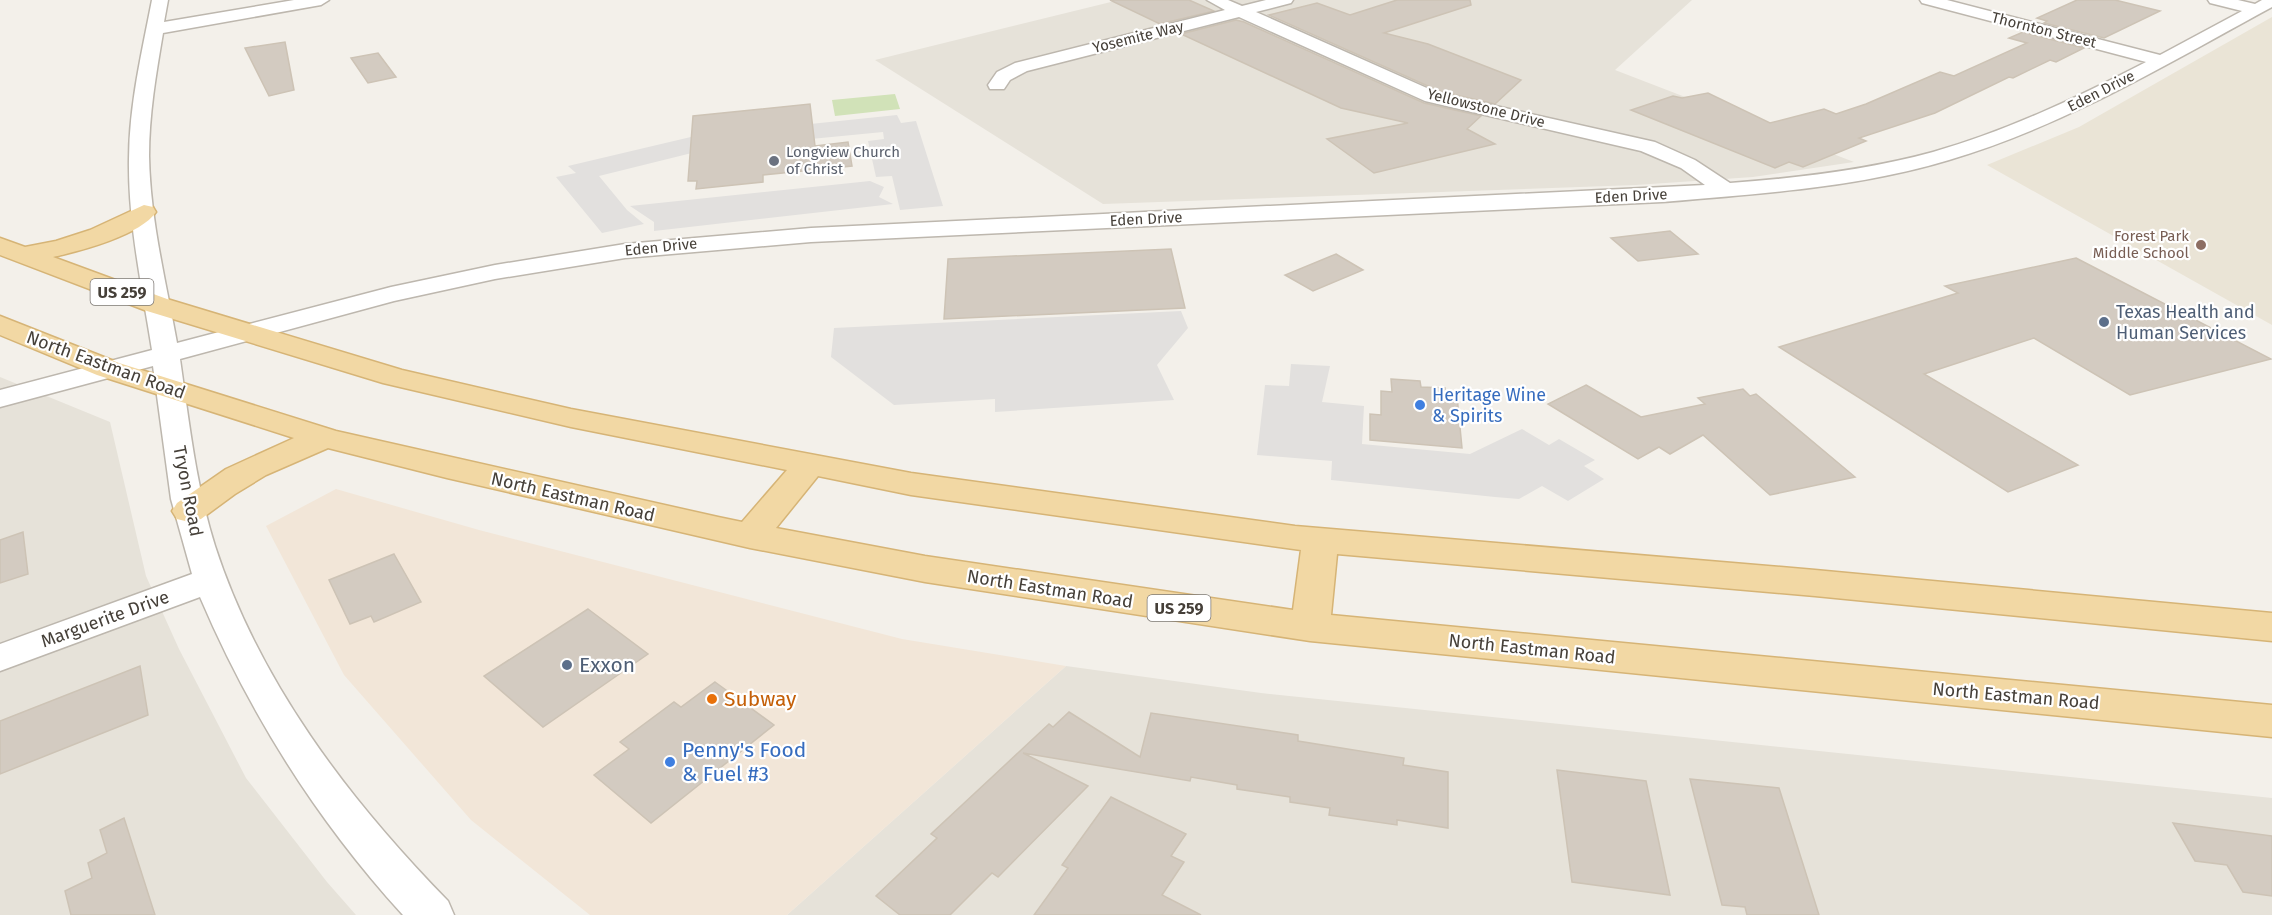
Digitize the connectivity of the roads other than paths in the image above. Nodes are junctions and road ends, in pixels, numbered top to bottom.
1 (160, 0) edge
2 (321, 0) edge
3 (1215, 0) edge
4 (1285, 0) edge
5 (1928, 0) edge
6 (2216, 0) edge
7 (2265, 5) edge
8 (1239, 11) junction
9 (155, 29) junction
10 (2160, 60) junction
11 (998, 85) dead end
12 (1726, 190) junction
13 (144, 212) junction
14 (10, 250) edge
15 (157, 305) junction
16 (0, 325) edge
17 (246, 332) junction
18 (108, 369) junction
19 (167, 371) junction
20 (0, 399) edge
21 (326, 438) junction
22 (810, 464) junction
23 (189, 511) junction
24 (750, 536) junction
25 (1320, 541) junction
26 (210, 580) junction
27 (1310, 627) junction
28 (2272, 627) edge
29 (0, 658) edge
30 (2272, 721) edge
31 (432, 915) edge

1 - 9 street, Tryon Road
2 - 9 street
3 - 8 street, Yellowstone Drive
4 - 8 street, Yosemite Way
5 - 10 street, Thornton Street
6 - 7 street
7 - 10 street, Eden Drive
8 - 11 street, Yosemite Way
8 - 12 street, Yellowstone Drive
9 - 13 street, Tryon Road
10 - 12 street, Eden Drive
12 - 17 street, Eden Drive
13 - 14 main road
13 - 15 street, Tryon Road
14 - 15 main road, US 259
15 - 17 main road, US 259
15 - 19 street, Tryon Road
16 - 18 main road, North Eastman Road / US 259
17 - 19 street, Eden Drive
17 - 22 main road, US 259
18 - 19 main road, North Eastman Road / US 259
18 - 20 street
19 - 21 main road, North Eastman Road / US 259
19 - 23 street, Tryon Road
21 - 23 main road
21 - 24 main road, North Eastman Road / US 259
22 - 24 main road
22 - 25 main road, US 259
23 - 26 street, Tryon Road
24 - 27 main road, North Eastman Road / US 259
25 - 27 main road
25 - 28 main road, US 259
26 - 29 street, Marguerite Drive
26 - 31 street, Tryon Road
27 - 30 main road, North Eastman Road / US 259

